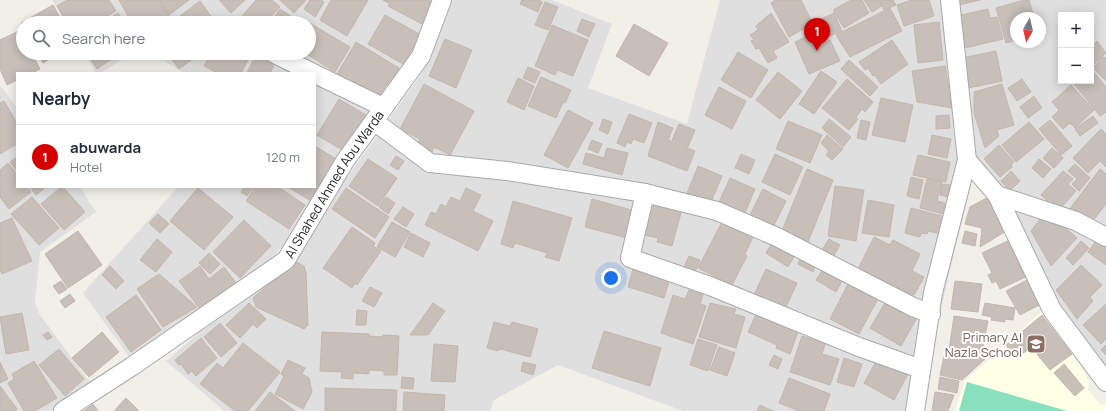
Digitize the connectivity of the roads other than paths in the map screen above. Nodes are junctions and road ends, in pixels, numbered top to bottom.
1 (442, 0) edge
2 (950, 0) edge
3 (287, 60) edge
4 (312, 72) edge
5 (316, 74) edge
6 (378, 114) junction
7 (967, 160) junction
8 (645, 193) junction
9 (997, 195) junction
10 (1106, 237) edge
11 (931, 314) junction
12 (921, 369) junction
13 (1106, 382) edge
14 (63, 411) edge
15 (915, 411) edge

1 - 6 street, Al Shahed Ahmed Abu Warda
2 - 7 street
3 - 4 street
5 - 6 street
6 - 8 street
6 - 14 street, Al Shahed Ahmed Abu Warda
7 - 9 street
7 - 11 street
8 - 11 street
8 - 12 street
9 - 10 street
9 - 13 street
11 - 12 street
12 - 15 street

